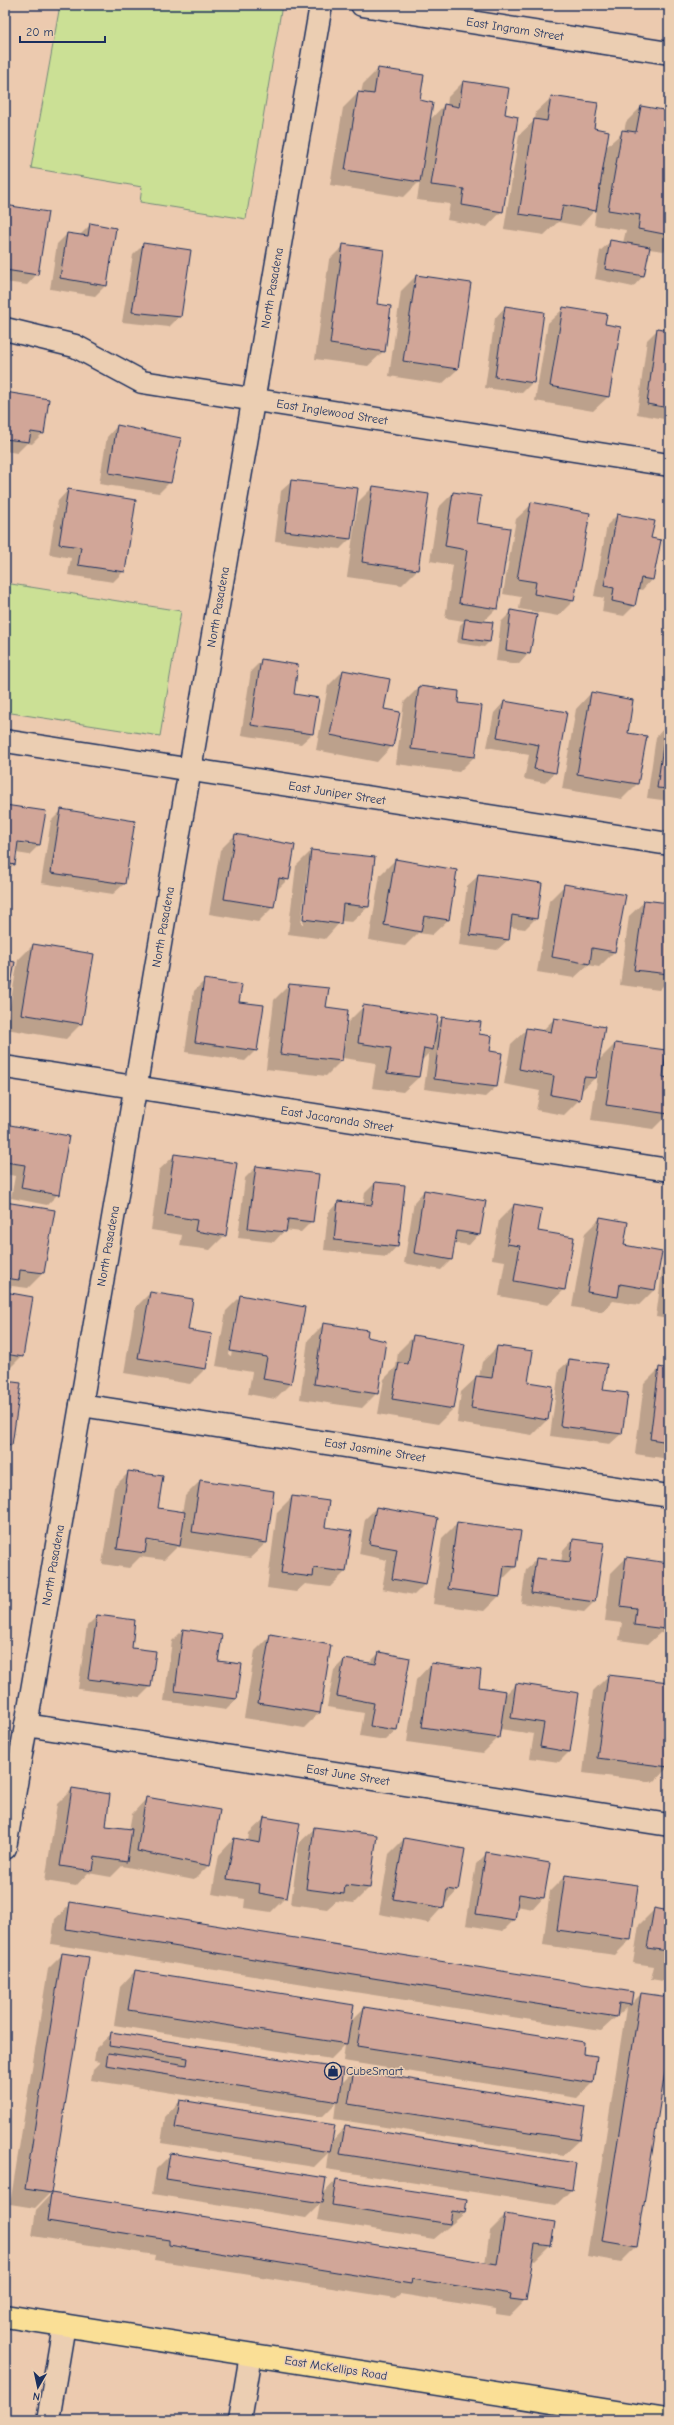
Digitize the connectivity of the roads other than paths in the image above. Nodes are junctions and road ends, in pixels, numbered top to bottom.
1 (320, 5) edge
2 (362, 5) edge
3 (669, 53) edge
4 (5, 329) edge
5 (253, 400) junction
6 (669, 465) edge
7 (5, 741) edge
8 (190, 770) junction
9 (669, 844) edge
10 (5, 1067) edge
11 (135, 1087) junction
12 (669, 1170) edge
13 (81, 1405) junction
14 (669, 1496) edge
15 (26, 1725) junction
16 (669, 1825) edge
17 (5, 1848) edge
18 (5, 2316) edge
19 (64, 2325) junction
20 (251, 2355) junction
21 (48, 2420) edge
22 (240, 2420) edge
23 (667, 2420) edge

1 - 5 street, North Pasadena
2 - 3 street, East Ingram Street
4 - 5 street, East Inglewood Street
5 - 6 street, East Inglewood Street
5 - 8 street, North Pasadena
7 - 8 street, East Juniper Street
8 - 9 street, East Juniper Street
8 - 11 street, North Pasadena
10 - 11 street, East Jacaranda Street
11 - 12 street, East Jacaranda Street
11 - 13 street, North Pasadena
13 - 14 street, East Jasmine Street
13 - 15 street, North Pasadena
15 - 16 street, East June Street
15 - 17 street, North Pasadena
18 - 19 main road, East McKellips Road
19 - 20 main road, East McKellips Road
19 - 21 street
20 - 22 street
20 - 23 main road, East McKellips Road

